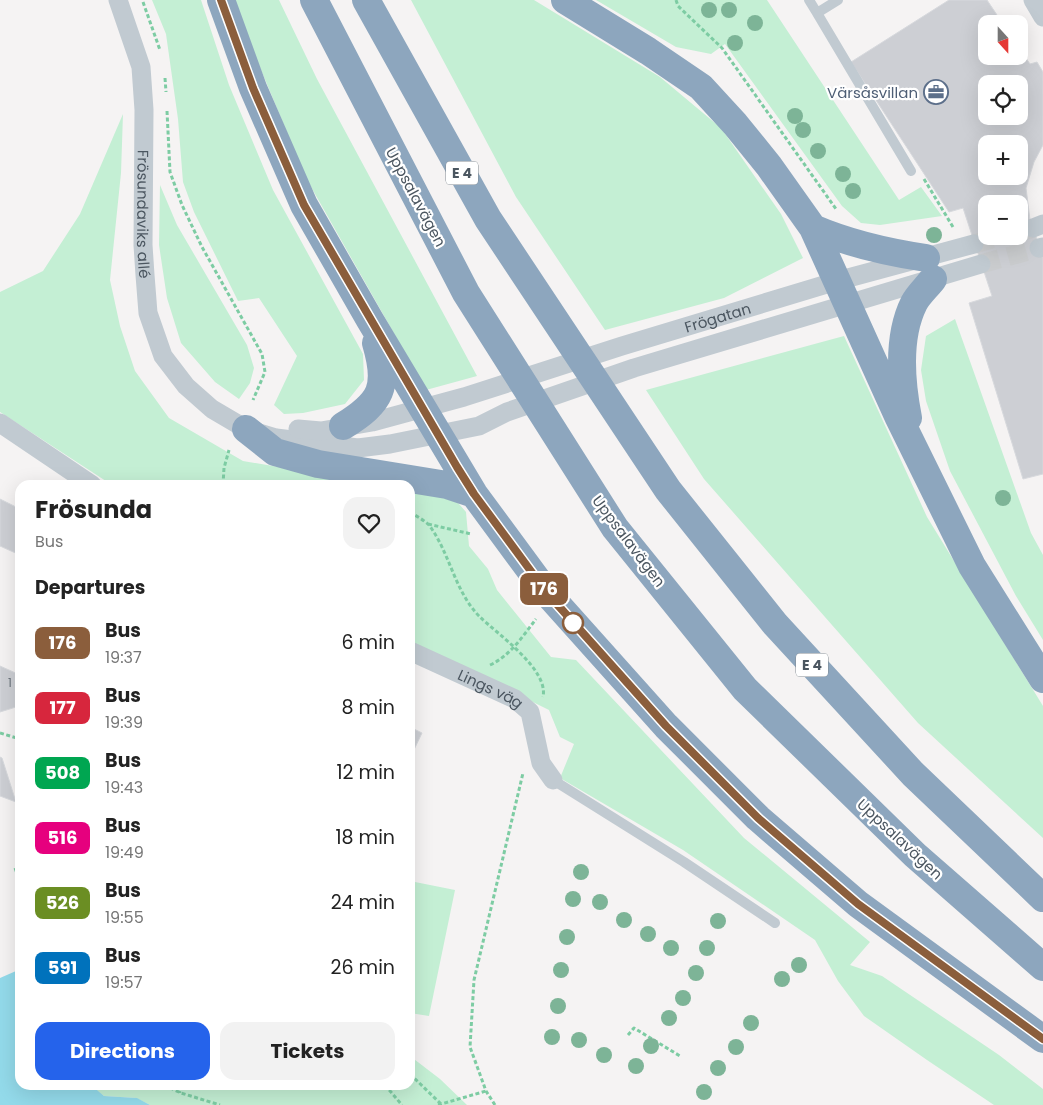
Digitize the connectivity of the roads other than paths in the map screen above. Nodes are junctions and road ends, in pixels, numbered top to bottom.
1 (118, 0) edge
2 (221, 0) edge
3 (314, 0) edge
4 (366, 0) edge
5 (565, 0) edge
6 (809, 0) edge
7 (838, 0) edge
8 (1033, 0) edge
9 (817, 13) junction
10 (1043, 17) edge
11 (911, 171) road end
12 (813, 228) junction
13 (974, 244) tunnel mouth
14 (981, 264) tunnel mouth
15 (930, 269) junction
16 (841, 292) junction
17 (370, 320) junction
18 (464, 398) joint
19 (422, 408) junction
20 (212, 409) junction
21 (0, 423) edge
22 (343, 426) junction
23 (479, 426) joint
24 (246, 429) junction
25 (438, 436) junction
26 (916, 453) junction
27 (85, 480) edge
28 (474, 494) junction
29 (415, 653) edge
30 (1043, 679) edge
31 (553, 780) joint
32 (1043, 898) edge
33 (774, 923) dead end
34 (1043, 967) edge
35 (1043, 1039) edge

1 - 20 street, Frösundaviks allé
2 - 17 highway
3 - 34 highway, Uppsalavägen
4 - 32 highway, E 4
5 - 12 highway
6 - 9 lane
7 - 9 lane
8 - 10 street
9 - 11 lane
12 - 15 highway
12 - 16 highway
13 - 15 street, Frögatan
14 - 15 street, Frögatan
15 - 16 street, Frögatan
15 - 26 highway
16 - 18 street, Frögatan
16 - 23 street, Frögatan
16 - 26 highway
17 - 19 highway
17 - 22 highway
18 - 19 street, Frösundaviks allé
19 - 22 street, Frösundaviks allé
19 - 25 highway
20 - 22 street, Frösundaviks allé
20 - 24 street, Frösundaviks allé
21 - 27 street
23 - 25 street, Frösundaviks allé
24 - 25 street, Frösundaviks allé
24 - 28 highway
25 - 28 highway
26 - 30 highway
28 - 35 highway
29 - 31 street, Lings väg
31 - 33 lane

